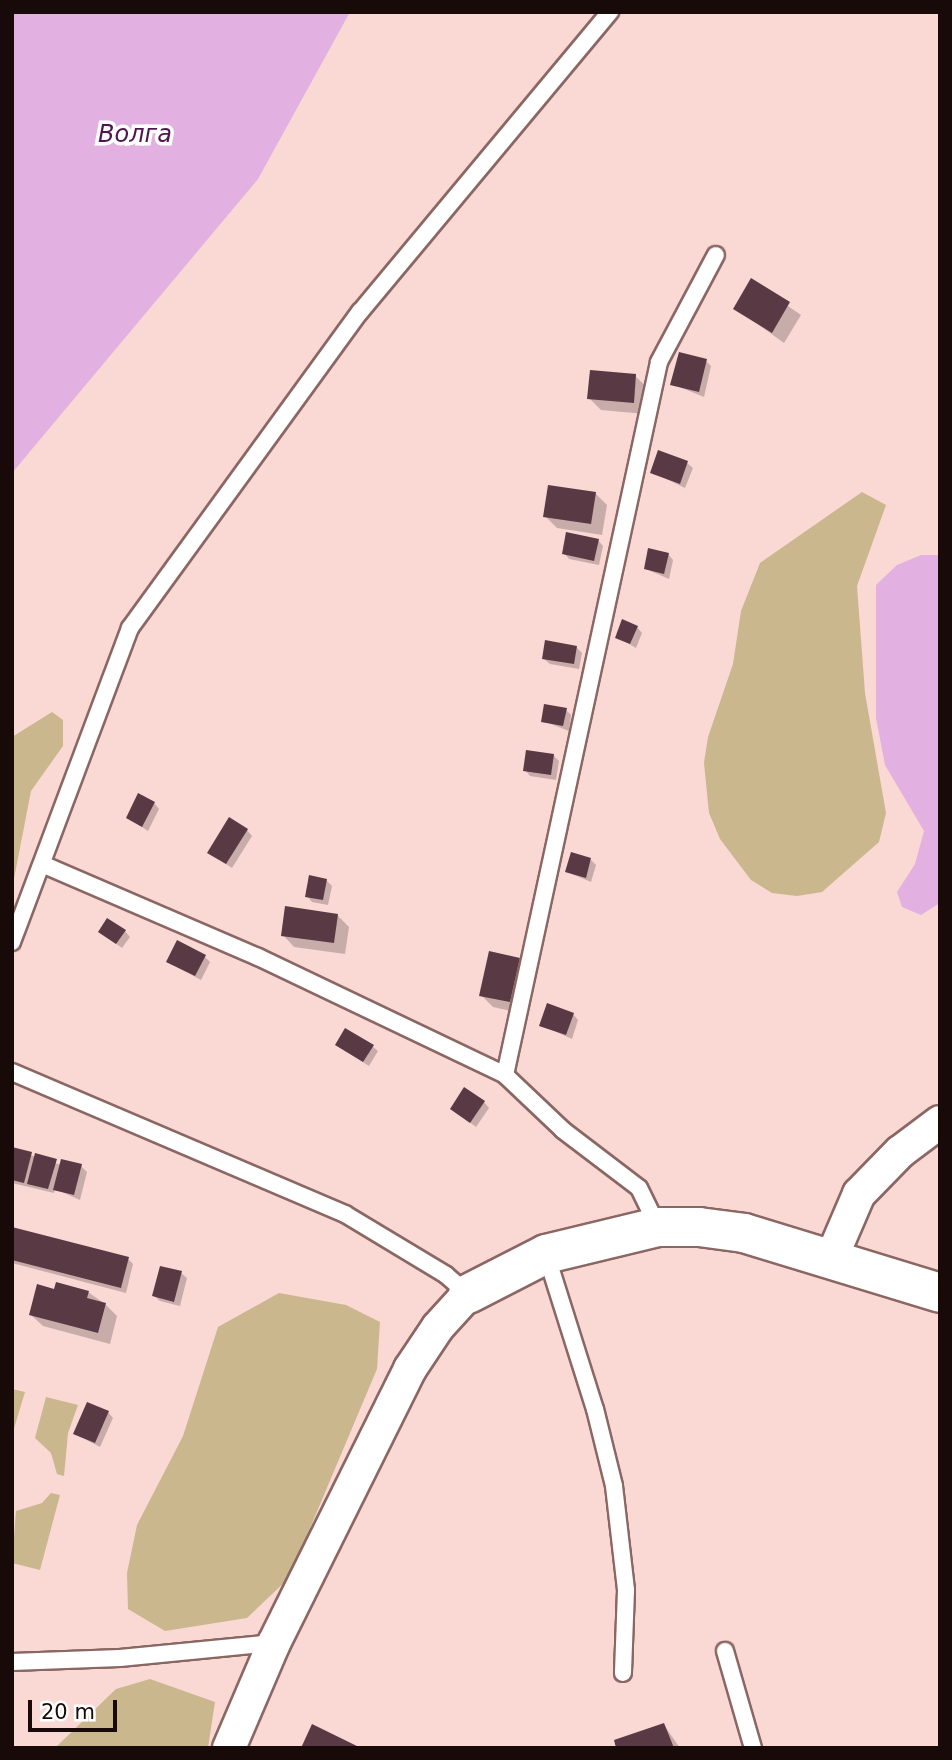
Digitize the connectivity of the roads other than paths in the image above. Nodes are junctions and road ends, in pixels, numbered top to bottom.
1 (610, 12) edge
2 (716, 255) dead end
3 (41, 864) junction
4 (12, 942) edge
5 (12, 1072) edge
6 (505, 1076) junction
7 (940, 1122) edge
8 (658, 1227) junction
9 (546, 1254) junction
10 (831, 1259) junction
11 (940, 1293) edge
12 (468, 1294) junction
13 (274, 1643) junction
14 (725, 1651) dead end
15 (12, 1662) edge
16 (623, 1673) dead end
17 (229, 1748) edge
18 (753, 1748) edge

1 - 3 lane
2 - 6 lane
3 - 4 lane
3 - 6 lane
5 - 12 lane
6 - 8 lane
7 - 10 street
8 - 9 street
8 - 10 street
9 - 12 street
9 - 16 lane
10 - 11 street
12 - 13 street
13 - 15 lane
13 - 17 street
14 - 18 lane

